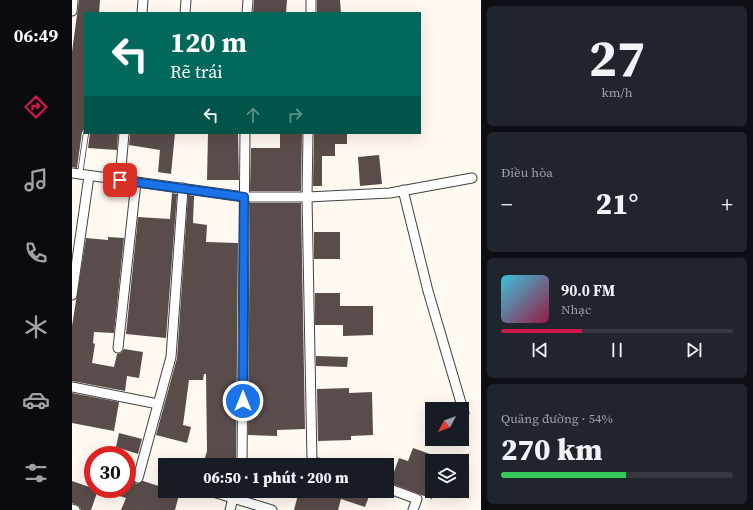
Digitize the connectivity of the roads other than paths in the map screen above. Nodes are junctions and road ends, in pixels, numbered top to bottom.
1 (73, 0) edge
2 (143, 0) edge
3 (186, 0) edge
4 (248, 0) edge
5 (311, 0) edge
6 (72, 11) edge
7 (145, 12) edge
8 (185, 12) edge
9 (248, 12) edge
10 (311, 12) edge
11 (86, 134) edge
12 (124, 134) edge
13 (245, 134) edge
14 (308, 134) edge
15 (81, 174) edge
16 (472, 178) dead end
17 (120, 180) junction
18 (136, 182) junction
19 (184, 188) junction
20 (403, 190) junction
21 (244, 197) junction
22 (307, 197) junction
23 (72, 295) edge
24 (118, 348) dead end
25 (72, 387) edge
26 (461, 402) edge
27 (158, 404) junction
28 (244, 458) edge
29 (312, 458) edge
30 (138, 478) dead end
31 (394, 491) edge
32 (233, 498) edge
33 (242, 498) edge
34 (72, 509) edge
35 (75, 510) edge
36 (230, 510) edge
37 (272, 510) edge
38 (413, 510) edge

1 - 6 street
2 - 7 street
3 - 8 street
4 - 9 street
5 - 10 street
11 - 15 lane
12 - 17 street
13 - 21 street
14 - 22 street
15 - 17 street
15 - 23 street
16 - 20 street
17 - 18 street
18 - 19 street
18 - 24 street
19 - 21 street
19 - 27 street
20 - 22 street
20 - 26 street
21 - 22 street
21 - 28 street
22 - 29 street
25 - 27 street
27 - 30 street
31 - 38 street
32 - 36 street
33 - 37 street
34 - 35 street

